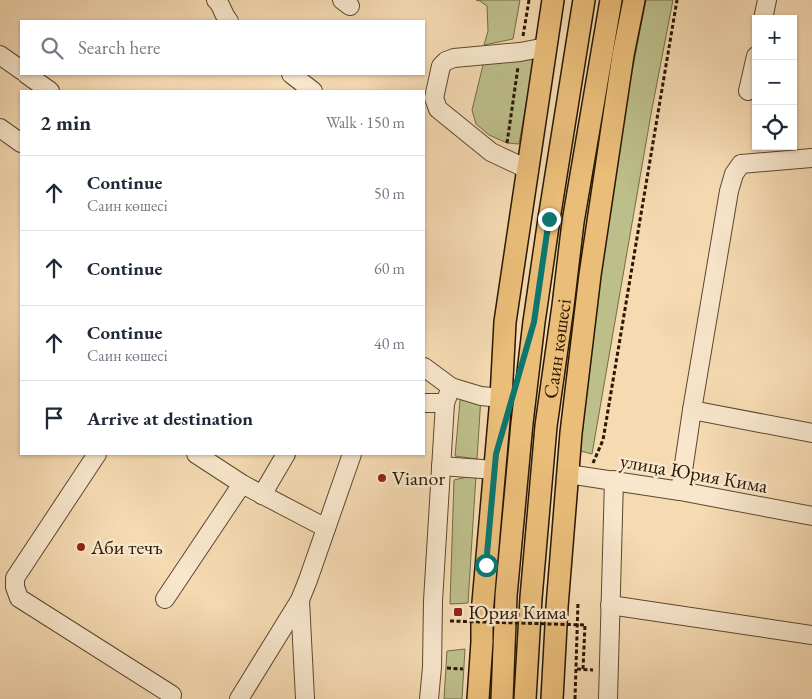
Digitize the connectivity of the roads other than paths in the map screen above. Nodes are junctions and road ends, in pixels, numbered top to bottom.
1 (216, 0) edge
2 (553, 0) edge
3 (584, 0) edge
4 (610, 0) edge
5 (634, 0) edge
6 (767, 0) edge
7 (765, 15) edge
8 (227, 20) edge
9 (546, 48) junction
10 (0, 55) edge
11 (755, 60) edge
12 (20, 69) edge
13 (27, 75) edge
14 (292, 75) edge
15 (49, 90) edge
16 (312, 90) edge
17 (748, 91) dead end
18 (431, 114) edge
19 (0, 128) edge
20 (20, 142) edge
21 (812, 158) edge
22 (527, 169) junction
23 (563, 306) junction
24 (534, 322) junction
25 (425, 368) edge
26 (448, 395) junction
27 (501, 398) junction
28 (425, 403) edge
29 (692, 410) junction
30 (571, 433) junction
31 (812, 433) edge
32 (96, 455) edge
33 (198, 455) edge
34 (285, 455) edge
35 (352, 455) edge
36 (495, 462) junction
37 (441, 466) junction
38 (578, 475) junction
39 (614, 480) junction
40 (242, 484) junction
41 (680, 490) junction
42 (262, 495) junction
43 (812, 516) edge
44 (326, 528) junction
45 (165, 599) dead end
46 (300, 600) junction
47 (610, 604) junction
48 (812, 635) edge
49 (482, 642) junction
50 (551, 694) edge
51 (172, 695) dead end
52 (240, 699) edge
53 (305, 699) edge
54 (429, 699) edge
55 (478, 699) edge
56 (490, 699) edge
57 (502, 699) edge
58 (526, 699) edge
59 (608, 699) edge

1 - 8 street
2 - 9 main road
3 - 24 main road, Саин көшесі
4 - 23 main road, Саин көшесі
5 - 30 main road, Саин көшесі
6 - 7 street
9 - 18 street
9 - 22 main road
10 - 12 street
11 - 17 street
13 - 15 street
14 - 16 street
18 - 22 street
19 - 20 street
21 - 29 street
22 - 27 main road
23 - 30 main road
23 - 58 main road, Саин көшесі
24 - 36 main road
24 - 57 main road, Саин көшесі
25 - 26 street
26 - 27 street
26 - 28 street
26 - 37 street
27 - 36 main road
29 - 31 street
29 - 41 street
30 - 38 main road, Саин көшесі
32 - 51 street
33 - 40 street
34 - 42 street
35 - 44 street
36 - 37 street
36 - 49 main road
37 - 54 street
38 - 39 street, улица Юрия Кима
38 - 50 main road, Саин көшесі
39 - 41 street, улица Юрия Кима
39 - 47 street
40 - 42 street
40 - 45 street
41 - 43 street, улица Юрия Кима
42 - 44 street
44 - 46 street
46 - 52 street
46 - 53 street
47 - 48 street
47 - 59 street
49 - 55 main road
49 - 56 main road

